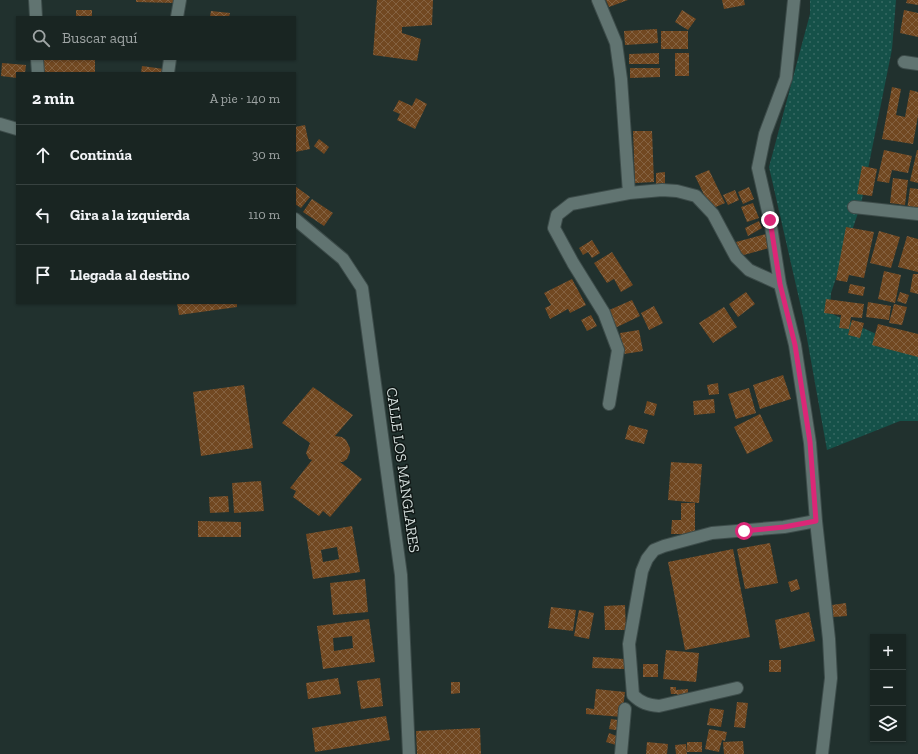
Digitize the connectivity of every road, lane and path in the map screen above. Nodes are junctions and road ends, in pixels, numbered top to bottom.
1 (35, 0) edge
2 (180, 0) edge
3 (598, 0) edge
4 (794, 0) edge
5 (36, 16) edge
6 (177, 16) edge
7 (37, 60) edge
8 (170, 60) edge
9 (904, 62) dead end
10 (918, 64) edge
11 (38, 72) edge
12 (168, 72) edge
13 (0, 124) edge
14 (16, 129) edge
15 (629, 193) junction
16 (854, 207) dead end
17 (918, 214) edge
18 (296, 220) edge
19 (780, 284) junction
20 (609, 404) dead end
21 (816, 521) junction
22 (737, 688) dead end
23 (625, 709) dead end
24 (409, 754) edge
25 (621, 754) edge
26 (822, 754) edge

1 - 5 street
2 - 6 street
3 - 15 street
4 - 19 street
7 - 11 street
8 - 12 street
9 - 10 street
13 - 14 street
15 - 19 street
15 - 20 street
16 - 17 street
18 - 24 street, CALLE LOS MANGLARES
19 - 21 street
21 - 22 street
21 - 26 street
23 - 25 street

